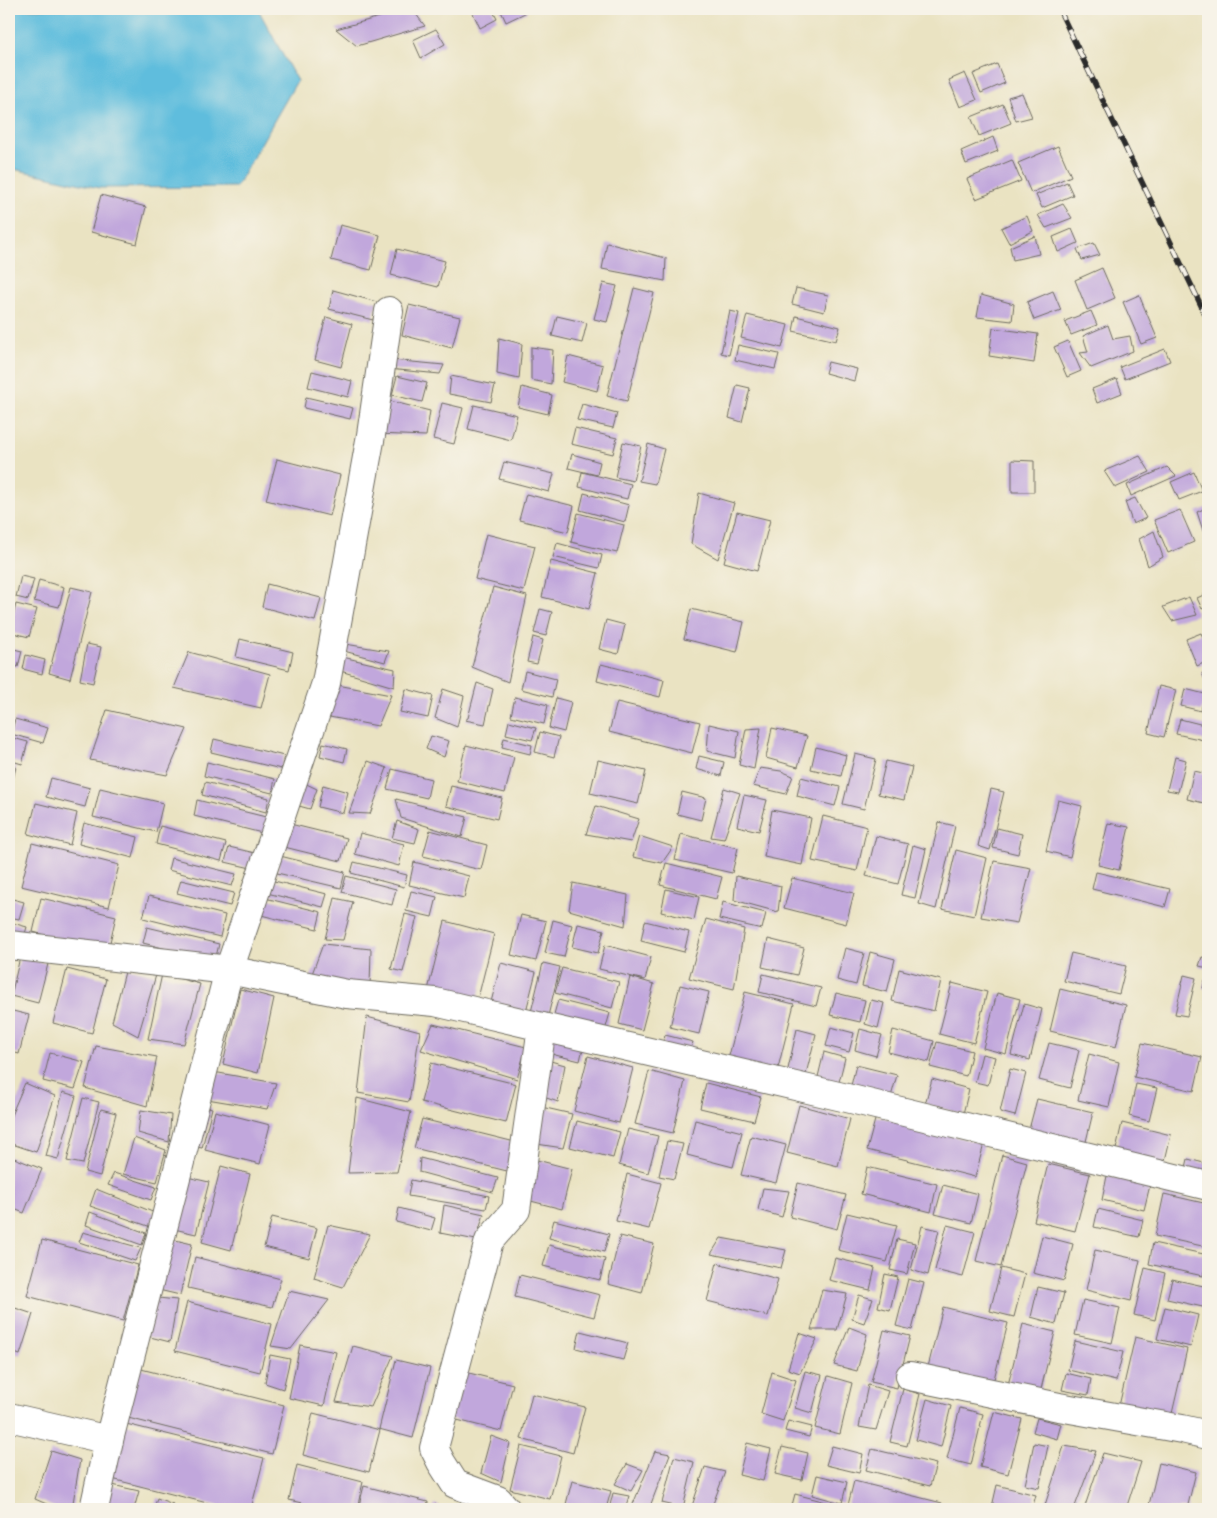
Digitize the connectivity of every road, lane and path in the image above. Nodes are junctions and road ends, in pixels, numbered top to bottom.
1 (389, 311) dead end
2 (9, 945) edge
3 (229, 970) junction
4 (542, 1027) junction
5 (1208, 1186) edge
6 (910, 1376) dead end
7 (9, 1417) edge
8 (1208, 1435) edge
9 (108, 1440) junction
10 (94, 1509) edge
11 (506, 1509) edge

1 - 3 street
2 - 3 street
3 - 4 street
3 - 9 street
4 - 5 street
4 - 11 street
6 - 8 street
7 - 9 street
9 - 10 street

